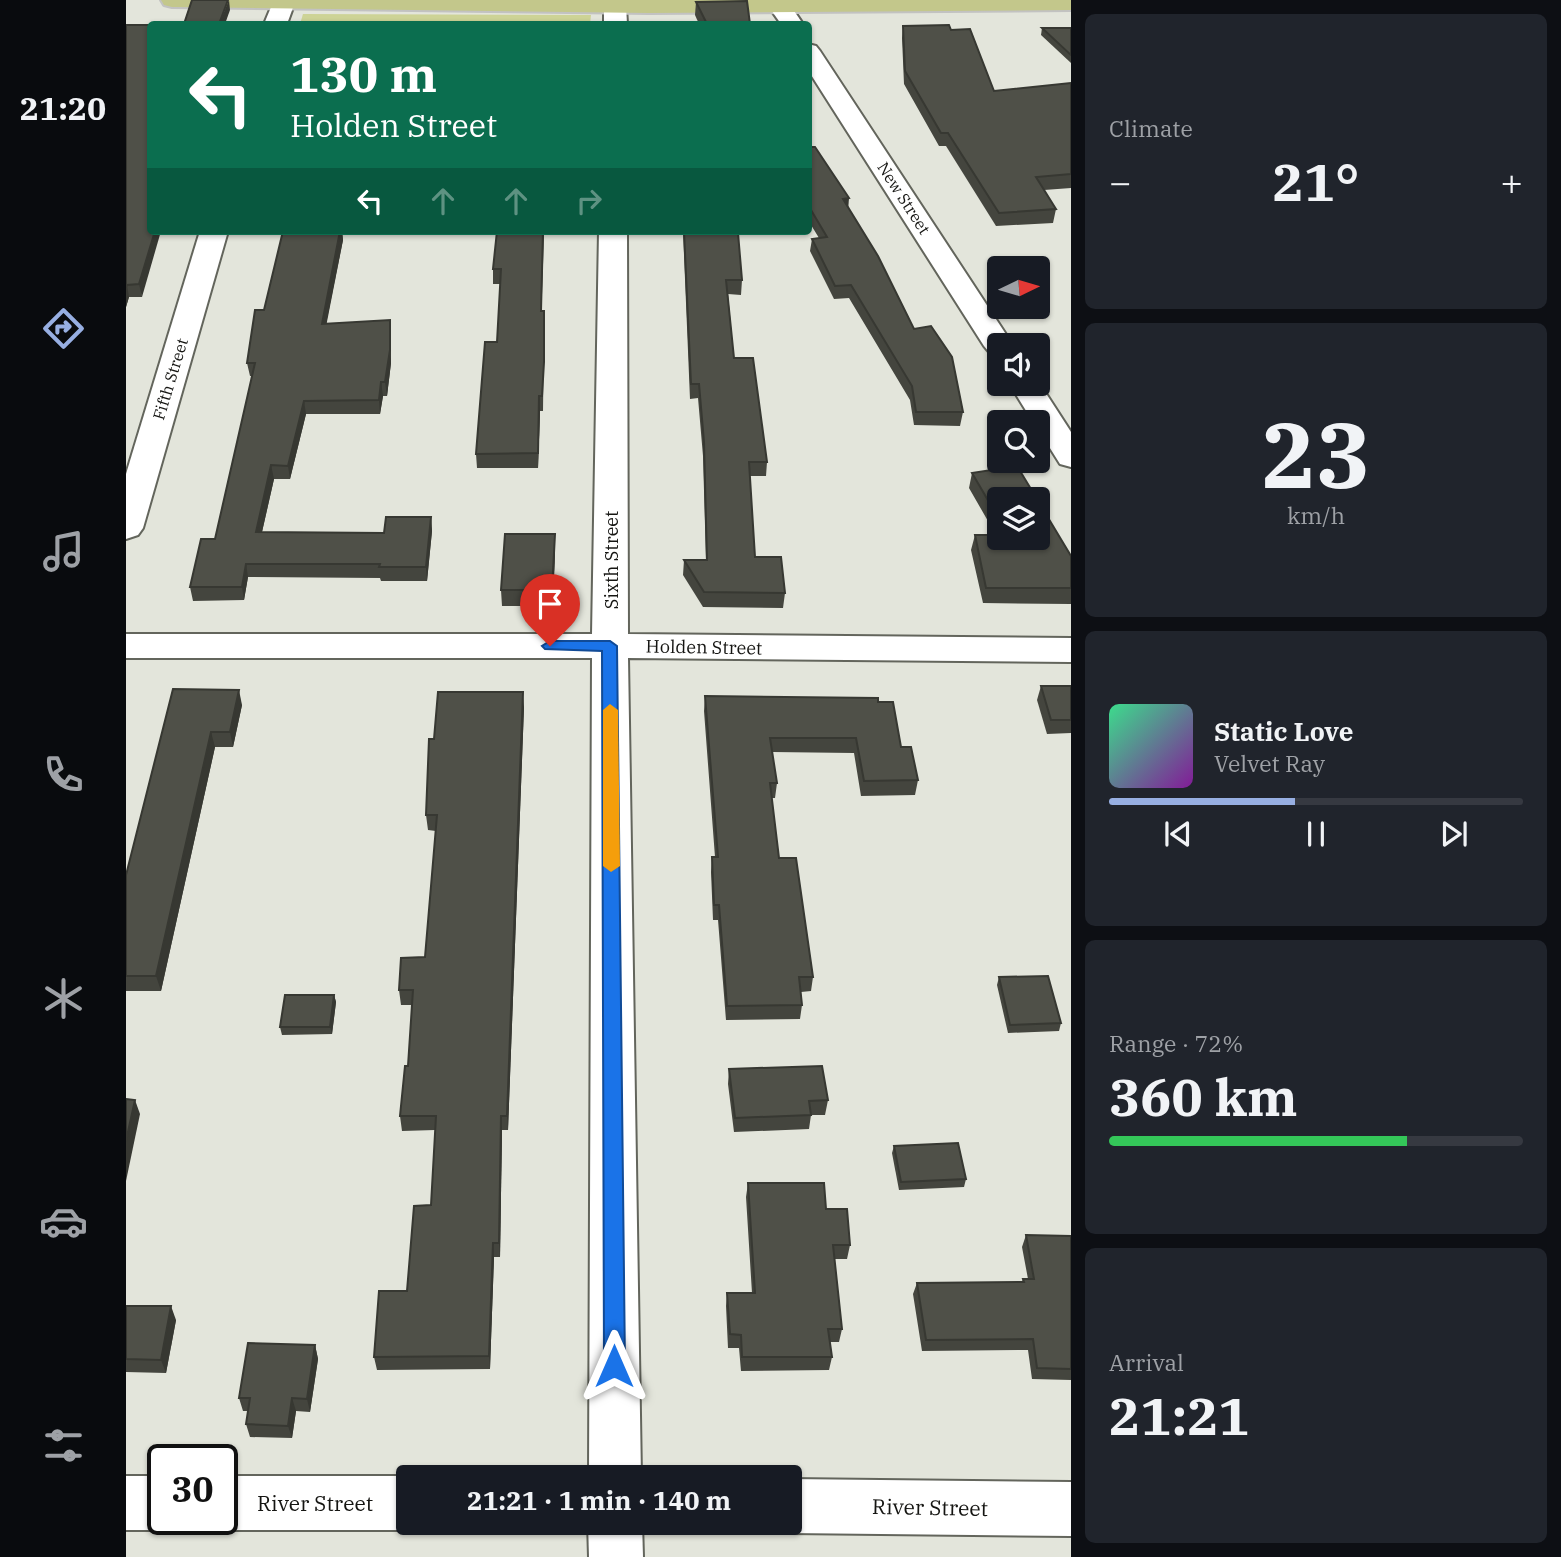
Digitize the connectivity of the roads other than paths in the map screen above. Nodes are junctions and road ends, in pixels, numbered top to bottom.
1 (172, 0) edge
2 (284, 2) junction
3 (483, 2) edge
4 (1071, 3) edge
5 (615, 15) edge
6 (786, 16) edge
7 (277, 21) edge
8 (812, 57) edge
9 (213, 235) edge
10 (613, 235) edge
11 (991, 333) edge
12 (1032, 396) edge
13 (1071, 457) edge
14 (126, 528) edge
15 (126, 646) edge
16 (610, 646) junction
17 (1071, 650) edge
18 (615, 1465) edge
19 (126, 1503) edge
20 (147, 1503) edge
21 (238, 1503) edge
22 (396, 1503) edge
23 (802, 1506) edge
24 (1071, 1509) edge
25 (615, 1535) edge
26 (616, 1557) edge

1 - 2 main road
2 - 3 main road
2 - 7 street
3 - 5 main road
4 - 6 main road
5 - 6 main road
8 - 11 street, New Street
9 - 14 street, Fifth Street
10 - 16 street, Sixth Street
12 - 13 street
15 - 16 street, Holden Street
16 - 17 street, Holden Street
16 - 18 street, Sixth Street
19 - 20 street
21 - 22 street, River Street
23 - 24 street, River Street
25 - 26 street

